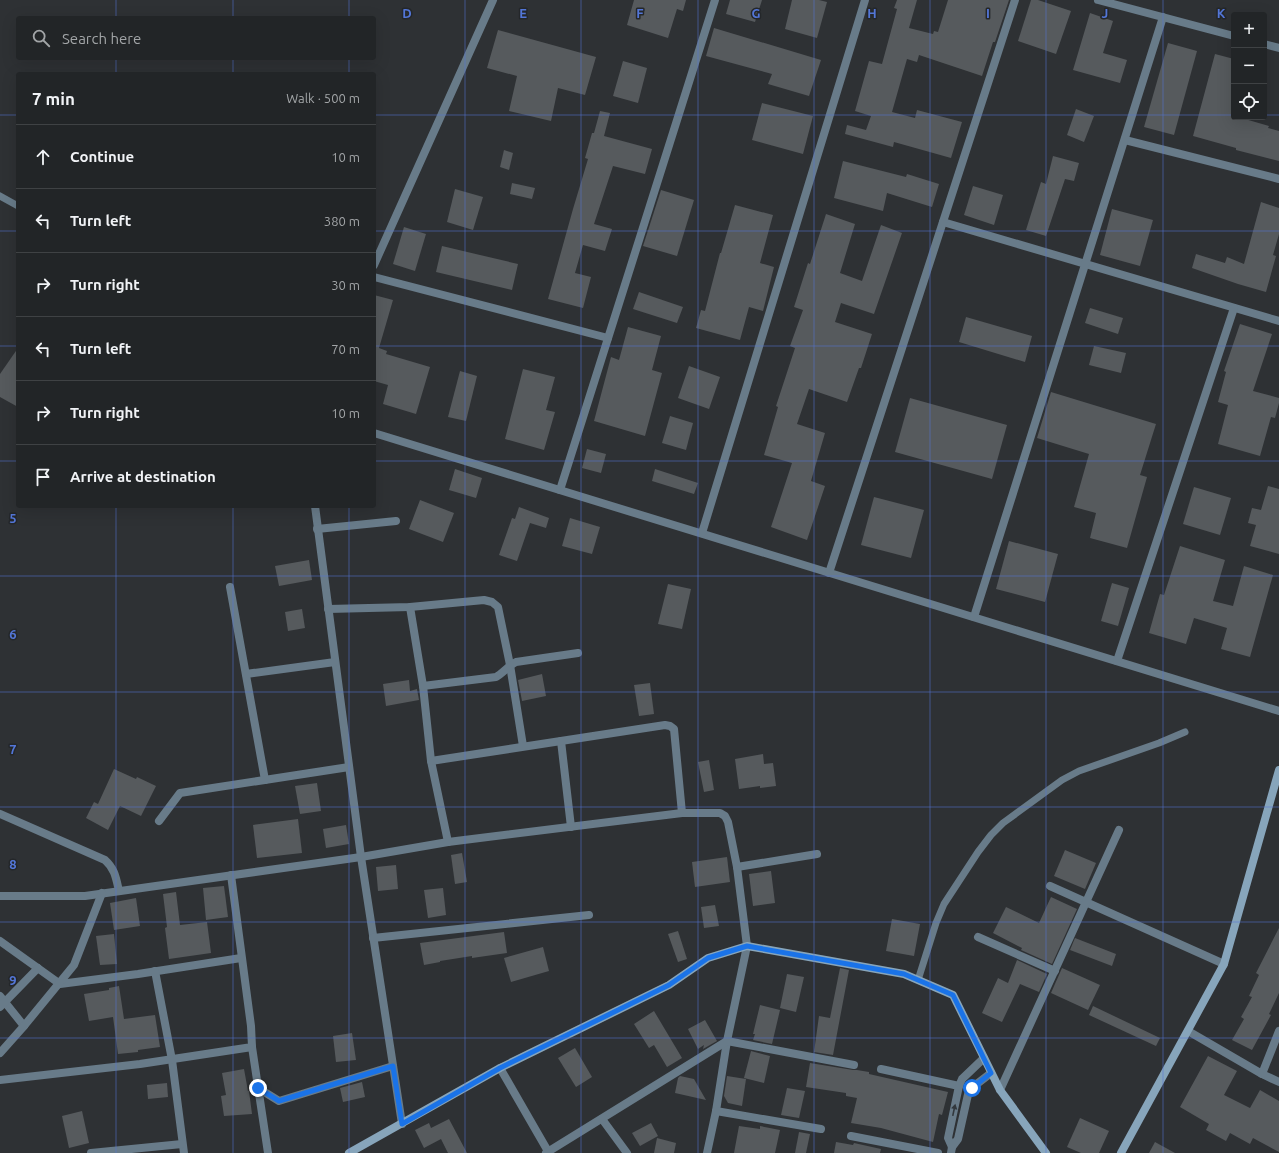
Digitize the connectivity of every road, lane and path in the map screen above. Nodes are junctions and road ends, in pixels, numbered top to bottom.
1 (493, 0) edge
2 (715, 0) edge
3 (865, 0) edge
4 (1015, 0) edge
5 (1098, 0) edge
6 (1164, 17) junction
7 (1231, 35) edge
8 (1267, 45) edge
9 (1279, 48) edge
10 (1125, 140) junction
11 (1279, 179) edge
12 (0, 196) edge
13 (16, 205) edge
14 (943, 222) junction
15 (376, 261) edge
16 (1085, 264) junction
17 (376, 278) edge
18 (1234, 308) junction
19 (1279, 321) edge
20 (608, 338) junction
21 (376, 434) edge
22 (560, 490) junction
23 (315, 508) edge
24 (396, 521) dead end
25 (317, 529) junction
26 (702, 533) junction
27 (829, 573) junction
28 (230, 587) dead end
29 (410, 607) junction
30 (328, 609) junction
31 (974, 617) junction
32 (578, 653) dead end
33 (1117, 661) junction
34 (335, 662) junction
35 (510, 665) junction
36 (246, 674) junction
37 (423, 686) junction
38 (1279, 711) edge
39 (1185, 732) dead end
40 (561, 741) junction
41 (523, 746) junction
42 (431, 761) junction
43 (349, 767) junction
44 (1279, 770) edge
45 (265, 780) junction
46 (682, 813) junction
47 (0, 814) edge
48 (159, 821) dead end
49 (571, 826) junction
50 (1120, 830) dead end
51 (448, 842) junction
52 (817, 854) dead end
53 (361, 857) junction
54 (737, 867) junction
55 (231, 875) junction
56 (1050, 886) dead end
57 (119, 891) junction
58 (102, 893) junction
59 (0, 896) edge
60 (1086, 902) junction
61 (589, 915) dead end
62 (978, 937) dead end
63 (373, 938) junction
64 (0, 941) edge
65 (747, 946) junction
66 (241, 958) junction
67 (1224, 964) junction
68 (38, 968) junction
69 (155, 971) junction
70 (1054, 971) junction
71 (918, 980) junction
72 (60, 984) junction
73 (2, 1002) edge
74 (24, 1026) junction
75 (1188, 1031) junction
76 (1279, 1031) edge
77 (727, 1041) junction
78 (252, 1047) junction
79 (0, 1053) edge
80 (984, 1058) junction
81 (172, 1060) junction
82 (854, 1065) dead end
83 (393, 1066) junction
84 (500, 1068) junction
85 (881, 1069) dead end
86 (991, 1073) junction
87 (1262, 1074) junction
88 (0, 1080) edge
89 (1279, 1082) edge
90 (959, 1086) junction
91 (258, 1088) junction
92 (1000, 1090) junction
93 (716, 1111) junction
94 (602, 1119) junction
95 (402, 1124) junction
96 (821, 1129) dead end
97 (851, 1136) dead end
98 (182, 1144) junction
99 (951, 1150) edge
100 (91, 1153) edge
101 (184, 1153) edge
102 (268, 1153) edge
103 (349, 1153) edge
104 (548, 1153) edge
105 (627, 1153) edge
106 (706, 1153) edge
107 (938, 1153) edge
108 (1046, 1153) edge
109 (1121, 1153) edge

1 - 15 street
2 - 20 street
3 - 26 street
4 - 14 street
5 - 6 street
6 - 7 street
6 - 10 street
8 - 9 street
10 - 11 street
10 - 16 street
12 - 13 lane
14 - 16 street
14 - 27 street
16 - 18 street
16 - 31 street
17 - 20 street
18 - 19 street
18 - 33 street
20 - 22 street
21 - 22 street
22 - 26 street
23 - 25 street
24 - 25 street
25 - 30 street
26 - 27 street
27 - 31 street
28 - 36 street
29 - 30 street
29 - 35 street
29 - 37 street
30 - 34 street
31 - 33 street
32 - 35 street
33 - 38 street
34 - 36 street
34 - 43 street
35 - 37 street
35 - 41 street
36 - 45 street
37 - 42 street
39 - 71 lane
40 - 41 street
40 - 46 street
40 - 49 street
41 - 42 street
42 - 51 street
43 - 45 street
43 - 53 street
44 - 67 street
45 - 48 street
46 - 49 street
46 - 54 street
47 - 57 street
49 - 51 street
50 - 60 street
51 - 53 street
52 - 54 street
53 - 55 street
53 - 63 street
54 - 65 street
55 - 57 street
55 - 66 street
56 - 60 street
57 - 58 street
58 - 59 street
58 - 72 street
60 - 67 street
60 - 70 street
61 - 63 street
62 - 70 street
63 - 83 street
64 - 68 street
65 - 71 street
65 - 77 street
65 - 84 street
66 - 69 street
66 - 78 street
67 - 75 street
68 - 72 street
68 - 73 street
69 - 72 street
69 - 81 street
70 - 92 street
71 - 80 street
72 - 74 street
73 - 74 street
74 - 79 street
75 - 87 street
75 - 109 street
76 - 87 street
77 - 82 street
77 - 93 street
77 - 94 street
78 - 81 street
78 - 91 street
80 - 86 street
80 - 90 street
81 - 88 street
81 - 98 street
83 - 91 street
83 - 95 street
84 - 95 street
84 - 104 street
85 - 90 street
86 - 92 street
86 - 99 street
87 - 89 street
99 -> 90 street
91 - 102 street
92 - 108 street
93 - 96 street
93 - 106 street
94 - 104 street
94 - 105 street
95 - 103 street
97 - 107 street
98 - 100 street
98 - 101 street

